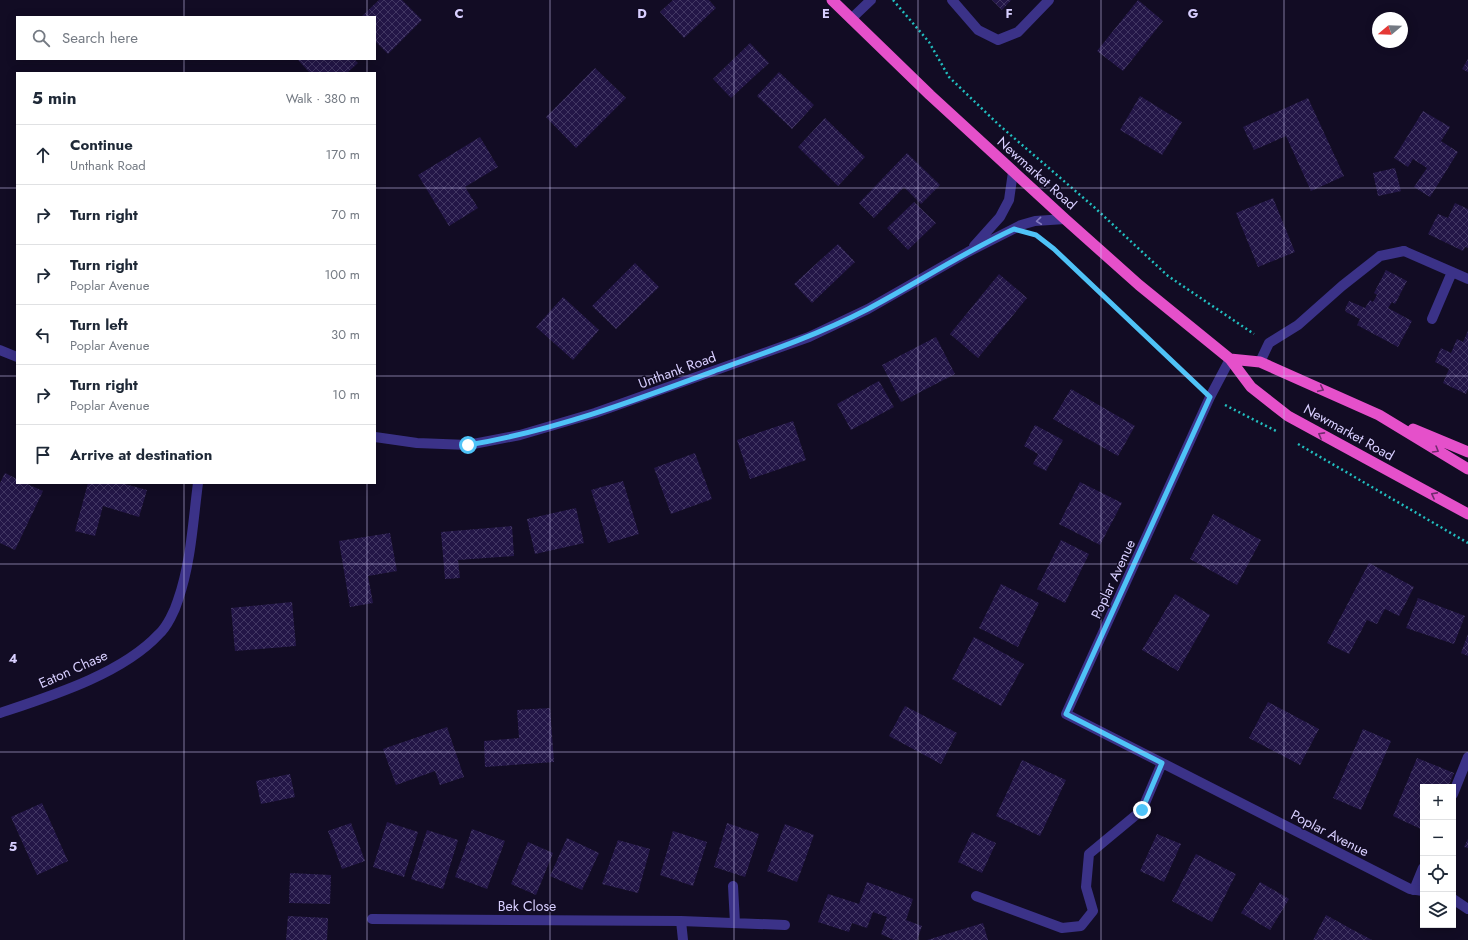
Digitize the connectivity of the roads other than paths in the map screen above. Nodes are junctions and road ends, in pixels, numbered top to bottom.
1 (832, 0) edge
2 (871, 0) edge
3 (952, 0) edge
4 (1049, 0) edge
5 (851, 19) junction
6 (1013, 172) junction
7 (1065, 219) junction
8 (968, 252) junction
9 (1452, 272) junction
10 (1468, 279) edge
11 (1432, 319) dead end
12 (0, 350) edge
13 (16, 357) edge
14 (1230, 359) junction
15 (1260, 362) junction
16 (1379, 415) junction
17 (376, 437) edge
18 (1468, 452) edge
19 (1468, 469) edge
20 (198, 484) edge
21 (1468, 514) edge
22 (0, 713) edge
23 (1468, 757) edge
24 (1162, 763) junction
25 (1456, 787) edge
26 (733, 886) dead end
27 (1419, 890) edge
28 (976, 896) dead end
29 (1456, 901) edge
30 (1468, 909) edge
31 (372, 919) dead end
32 (681, 921) junction
33 (735, 922) junction
34 (785, 926) dead end
35 (683, 940) edge

1 - 5 highway, Newmarket Road
2 - 5 street
3 - 4 street
5 - 6 highway, Newmarket Road
6 - 7 highway, Newmarket Road
6 - 8 street, Unthank Road
7 -> 8 street, Unthank Road
7 - 14 highway, Newmarket Road
8 - 17 street, Unthank Road
9 - 10 street
9 - 11 street
9 - 15 street
12 - 13 street
14 - 15 highway, Newmarket Road
21 -> 14 highway, Newmarket Road
14 - 24 street, Poplar Avenue
15 -> 16 highway, Newmarket Road
16 - 18 highway
16 -> 19 highway, Newmarket Road
20 - 22 street, Eaton Chase
23 - 25 street
24 - 27 street, Poplar Avenue
24 - 28 street
26 - 33 street
29 - 30 street
31 - 32 street, Bek Close
32 - 33 street, Bek Close
32 - 35 street
33 - 34 street, Bek Close

